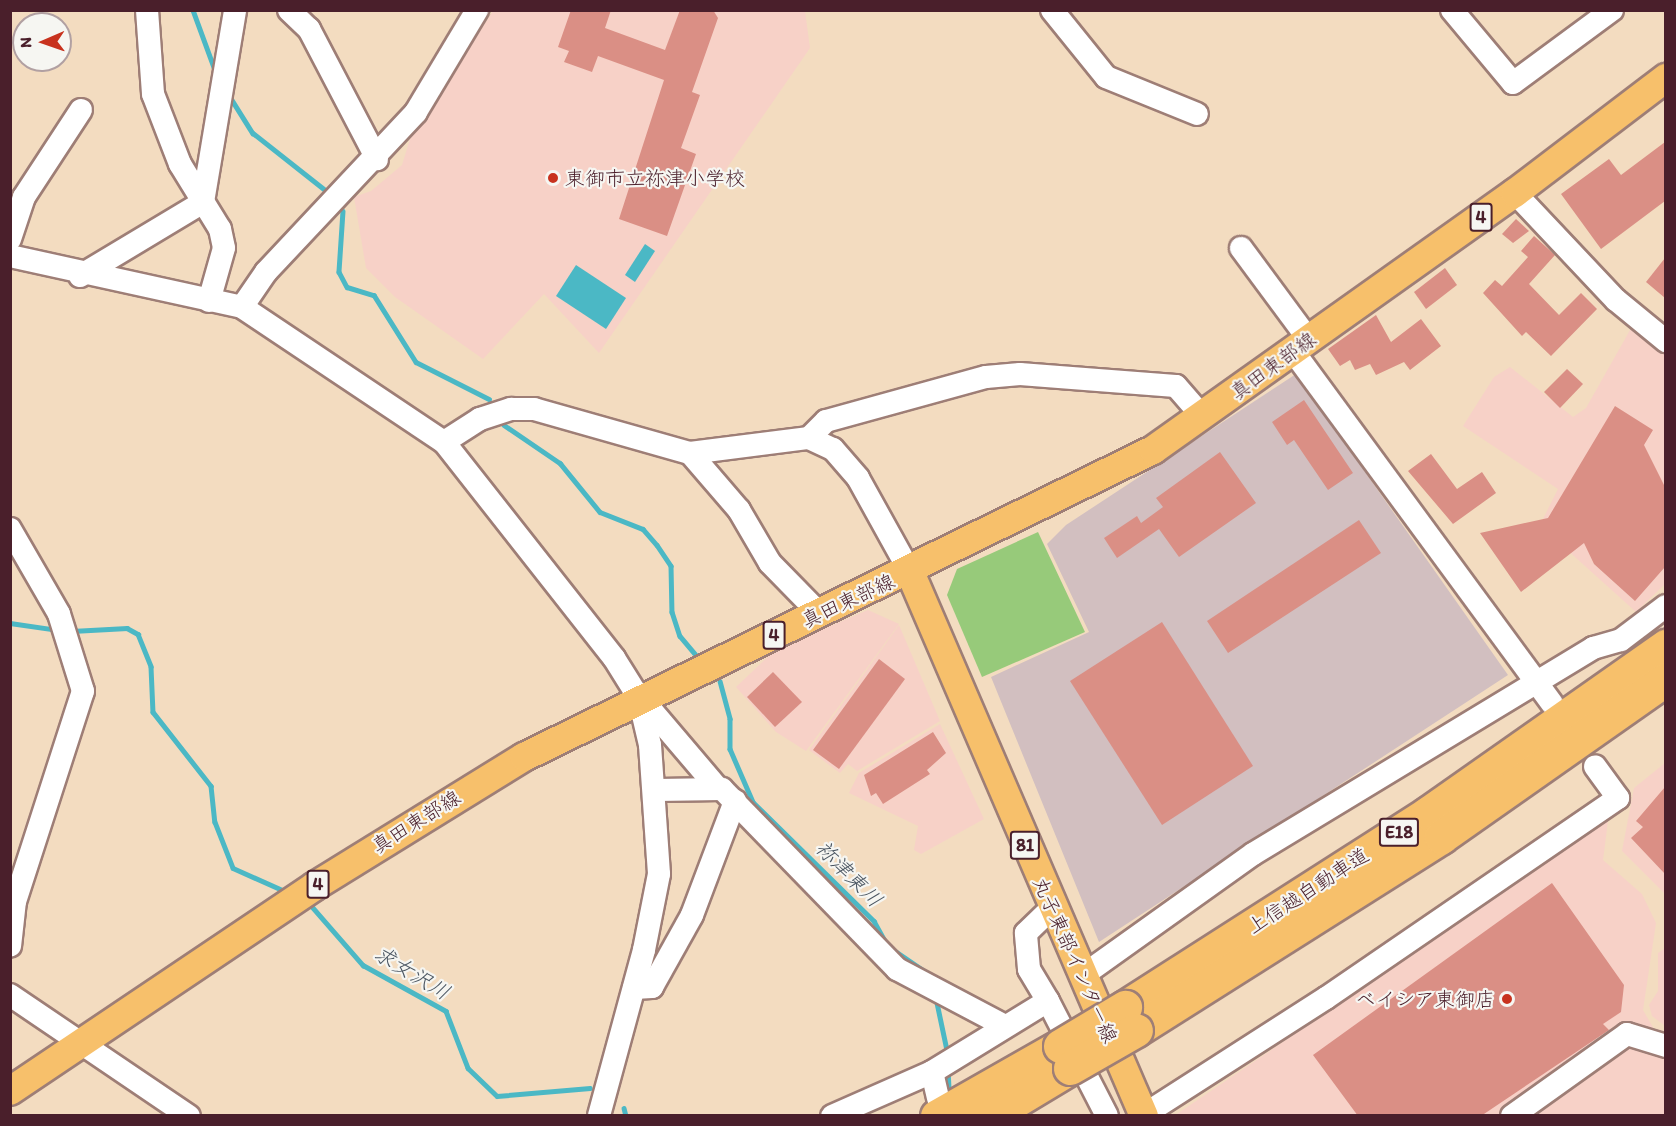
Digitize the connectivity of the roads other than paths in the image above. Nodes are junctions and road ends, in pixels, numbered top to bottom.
1 (147, 10) edge
2 (235, 10) edge
3 (289, 10) edge
4 (477, 10) edge
5 (1452, 10) edge
6 (1612, 10) edge
7 (1057, 12) edge
8 (1587, 18) edge
9 (1665, 78) edge
10 (81, 110) dead end
11 (1197, 114) dead end
12 (377, 159) junction
13 (1515, 193) junction
14 (203, 202) junction
15 (10, 239) edge
16 (1241, 248) dead end
17 (10, 256) edge
18 (80, 276) junction
19 (209, 301) junction
20 (242, 307) junction
21 (1665, 340) edge
22 (1301, 346) junction
23 (1203, 417) junction
24 (809, 438) junction
25 (444, 442) junction
26 (690, 453) junction
27 (10, 530) edge
28 (910, 572) junction
29 (1665, 606) edge
30 (820, 614) junction
31 (1665, 646) edge
32 (1665, 679) edge
33 (1539, 682) junction
34 (1552, 703) dead end
35 (645, 704) junction
36 (1595, 766) dead end
37 (715, 785) junction
38 (657, 790) junction
39 (735, 801) junction
40 (1052, 908) junction
41 (10, 946) edge
42 (1082, 976) junction
43 (634, 988) junction
44 (10, 995) edge
45 (1048, 1001) junction
46 (1131, 1019) junction
47 (1005, 1026) junction
48 (85, 1041) junction
49 (1665, 1046) edge
50 (1065, 1057) junction
51 (943, 1065) junction
52 (10, 1092) edge
53 (938, 1107) edge
54 (1143, 1115) edge
55 (189, 1116) edge
56 (598, 1116) edge
57 (832, 1116) edge
58 (990, 1116) edge
59 (1107, 1116) edge
60 (1512, 1116) edge

1 - 14 street
2 - 14 street
3 - 12 street
4 - 12 street
5 - 8 street
6 - 8 street
7 - 11 street
9 - 13 main road, 真田東部線 / 4
10 - 15 street
12 - 20 street
13 - 21 street
13 - 22 main road, 真田東部線 / 4
14 - 18 street
14 - 19 street
16 - 22 street
17 - 18 street
18 - 19 street
19 - 20 street
20 - 25 street
22 - 23 main road, 真田東部線 / 4
22 - 33 street
23 - 24 street
23 - 28 main road, 真田東部線 / 4
24 - 26 street
24 - 28 street
25 - 26 street
25 - 35 street
26 - 30 street
27 - 41 street
28 - 30 main road, 真田東部線 / 4
28 - 40 main road, 丸子東部インター線 / 81
29 - 33 street
30 - 35 main road, 真田東部線 / 4
31 - 46 highway, 上信越自動車道 / E18
32 - 46 highway, 上信越自動車道 / E18
33 - 34 street
33 - 42 street
35 - 37 street
35 - 38 street
35 - 48 main road, 真田東部線 / 4
36 - 54 street
37 - 38 street
37 - 39 street
38 - 43 street
39 - 43 street
39 - 47 street
40 - 42 main road, 丸子東部インター線 / 81
40 - 45 street
42 - 54 main road, 丸子東部インター線 / 81
43 - 56 street
44 - 48 street
45 - 47 street
45 - 59 street
46 - 50 highway, 上信越自動車道 / E18, bridge
47 - 51 street
48 - 52 main road, 真田東部線 / 4
48 - 55 street
49 - 60 street
50 - 53 highway, 上信越自動車道 / E18
50 - 58 highway, 上信越自動車道 / E18
51 - 53 street
51 - 57 street

